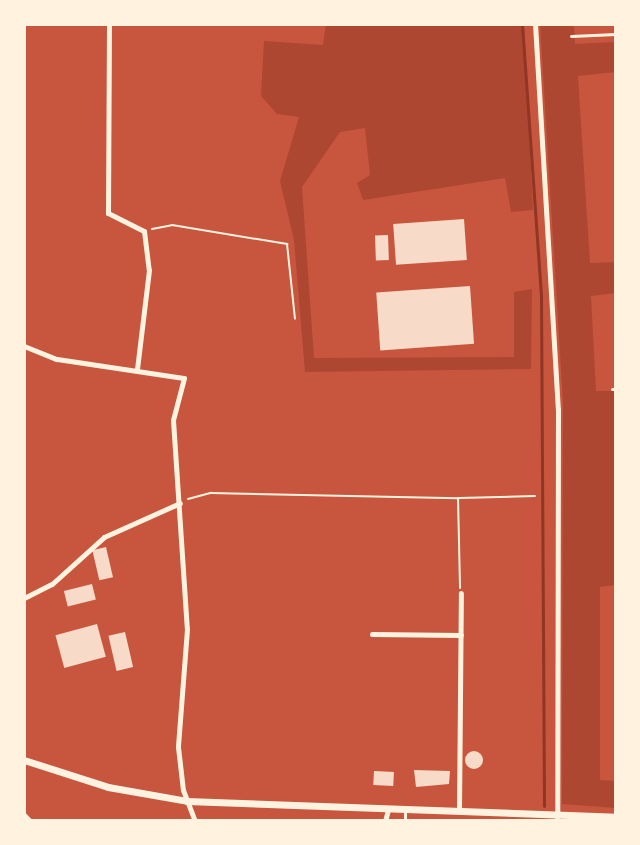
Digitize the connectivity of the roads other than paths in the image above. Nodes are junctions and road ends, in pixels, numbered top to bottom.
1 (109, 24) edge
2 (535, 24) edge
3 (616, 34) edge
4 (571, 36) dead end
5 (24, 346) edge
6 (137, 369) junction
7 (180, 503) junction
8 (461, 593) road end
9 (24, 598) edge
10 (372, 634) dead end
11 (461, 635) junction
12 (24, 760) edge
13 (187, 801) junction
14 (388, 810) junction
15 (405, 811) junction
16 (459, 812) junction
17 (24, 815) edge
18 (616, 817) edge
19 (557, 818) edge
20 (30, 821) edge
21 (195, 821) edge
22 (385, 821) edge
23 (405, 821) edge

1 - 6 street
2 - 19 street
3 - 4 lane
5 - 6 street
6 - 7 street
7 - 9 street
7 - 13 street
8 - 11 street
10 - 11 street
11 - 16 street
12 - 13 main road
13 - 14 main road
13 - 21 street
14 - 15 main road
14 - 22 street
15 - 16 main road
15 - 23 lane
16 - 19 main road
17 - 20 street
18 - 19 main road

